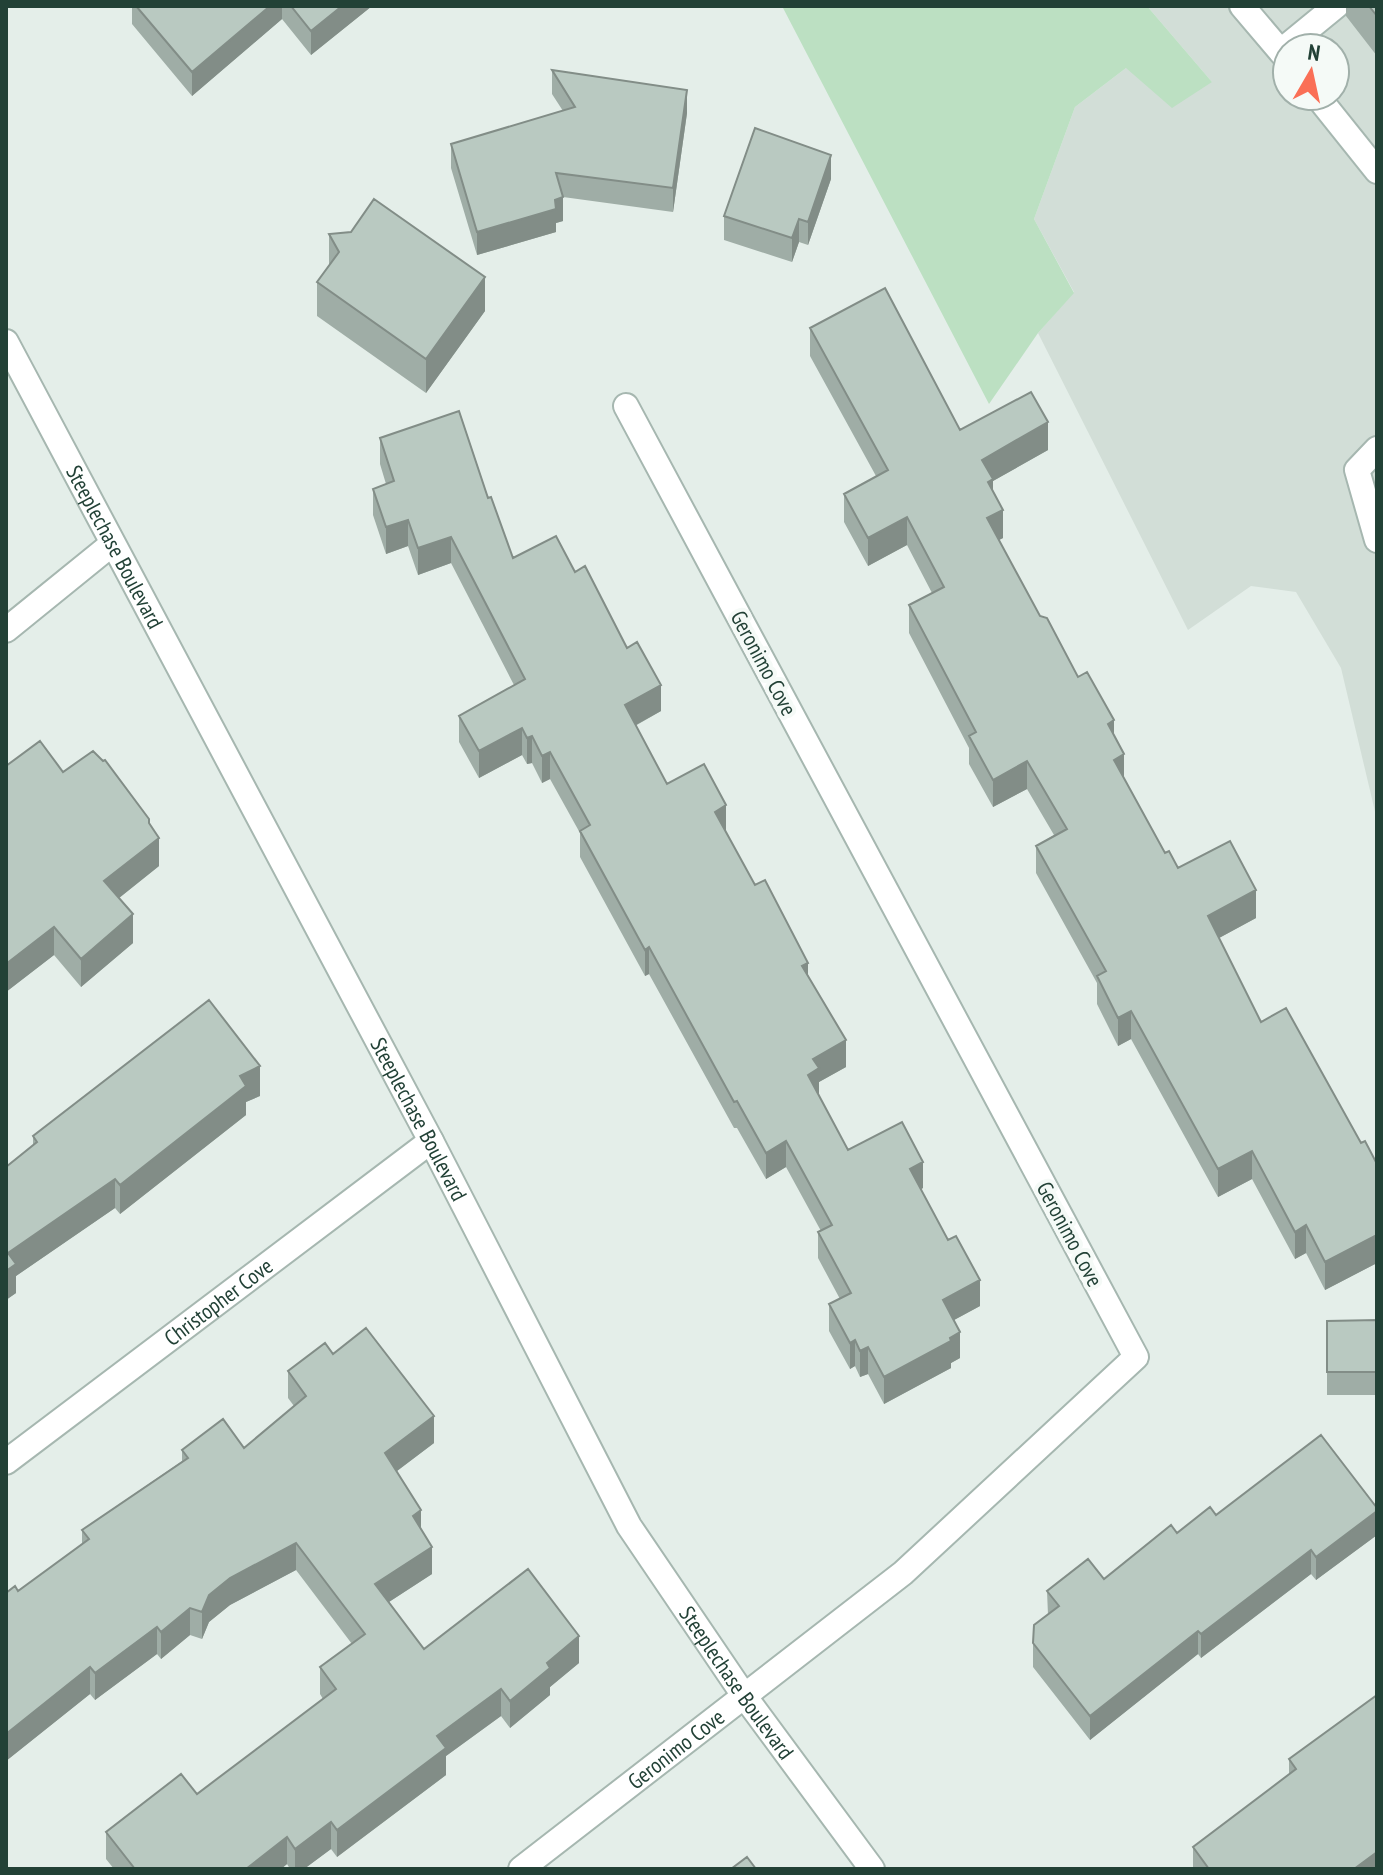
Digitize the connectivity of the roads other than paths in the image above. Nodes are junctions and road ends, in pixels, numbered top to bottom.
1 (1242, 6) edge
2 (1336, 6) edge
3 (1308, 32) edge
4 (1271, 40) edge
5 (1330, 112) edge
6 (1377, 171) edge
7 (6, 342) edge
8 (626, 406) dead end
9 (1377, 449) edge
10 (1377, 540) edge
11 (112, 544) junction
12 (6, 630) edge
13 (431, 1141) junction
14 (6, 1462) edge
15 (745, 1697) junction
16 (521, 1869) edge
17 (872, 1869) edge

1 - 4 street
2 - 3 street
5 - 6 street
7 - 11 street, Steeplechase Boulevard
8 - 15 street, Geronimo Cove
9 - 10 street
11 - 12 street
11 - 13 street, Steeplechase Boulevard
13 - 14 street, Christopher Cove
13 - 15 street, Steeplechase Boulevard
15 - 16 street, Geronimo Cove
15 - 17 street, Steeplechase Boulevard

